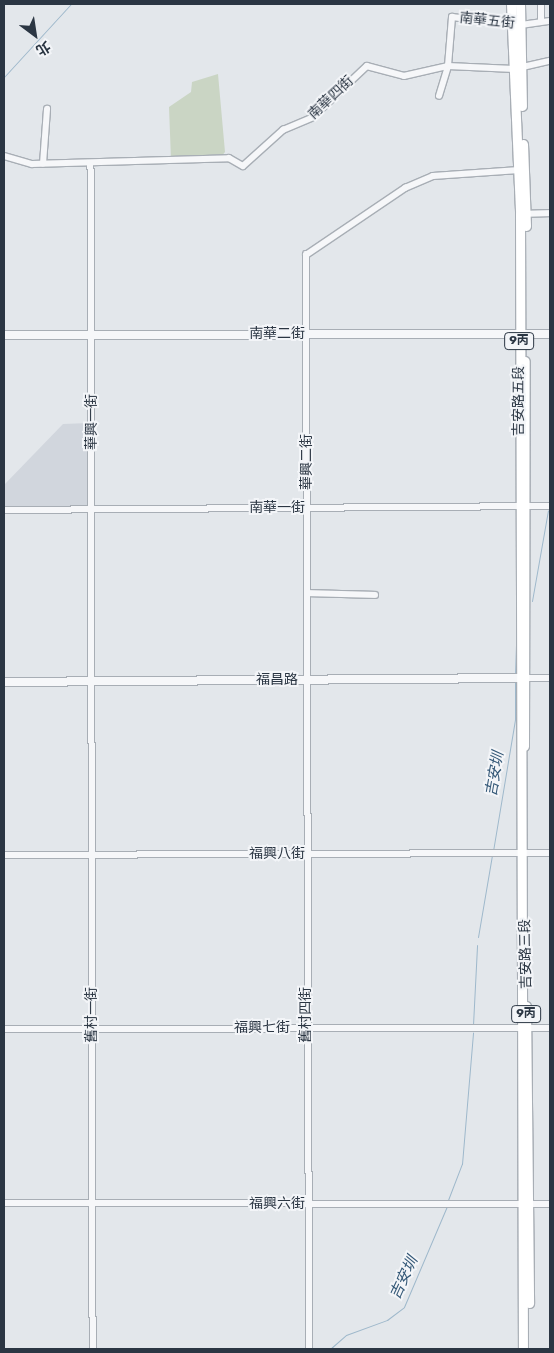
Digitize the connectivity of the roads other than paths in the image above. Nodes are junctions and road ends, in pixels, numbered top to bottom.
1 (511, 4) edge
2 (520, 4) edge
3 (541, 4) edge
4 (541, 21) junction
5 (550, 21) edge
6 (516, 23) junction
7 (550, 61) edge
8 (448, 66) junction
9 (517, 68) junction
10 (440, 96) dead end
11 (47, 109) dead end
12 (4, 156) edge
13 (91, 163) junction
14 (43, 164) junction
15 (521, 170) junction
16 (550, 213) edge
17 (523, 214) junction
18 (306, 334) junction
19 (522, 334) junction
20 (550, 334) edge
21 (91, 335) junction
22 (4, 336) edge
23 (522, 506) junction
24 (550, 506) edge
25 (307, 508) junction
26 (93, 509) junction
27 (4, 510) edge
28 (308, 593) junction
29 (375, 595) dead end
30 (522, 678) junction
31 (550, 678) edge
32 (308, 680) junction
33 (93, 681) junction
34 (4, 682) edge
35 (521, 853) junction
36 (550, 853) edge
37 (307, 854) junction
38 (4, 855) edge
39 (91, 855) junction
40 (92, 1028) junction
41 (306, 1028) junction
42 (523, 1028) junction
43 (550, 1028) edge
44 (4, 1029) edge
45 (4, 1203) edge
46 (92, 1203) junction
47 (527, 1203) junction
48 (308, 1204) junction
49 (550, 1204) edge
50 (93, 1349) edge
51 (309, 1349) edge
52 (523, 1349) edge
53 (528, 1349) edge

1 - 6 main road, 吉安路五段 / 9丙
2 - 6 main road, 吉安路五段 / 9丙
3 - 4 street
4 - 5 street, 南華五街
4 - 6 street, 南華五街
6 - 8 street, 南華五街
6 - 9 main road, 吉安路五段 / 9丙
7 - 9 street, 南華四街
8 - 9 street, 南華四街
8 - 10 street
8 - 13 street, 南華四街
9 - 15 main road, 吉安路五段 / 9丙
11 - 14 street
12 - 14 street, 南華四街
13 - 14 street, 南華四街
13 - 21 street, 華興一街
15 - 17 main road, 吉安路五段 / 9丙
15 - 18 street, 華興二街
16 - 17 street
17 - 19 main road, 吉安路五段 / 9丙
18 - 19 street, 南華二街
18 - 21 street, 南華二街
18 - 25 street, 華興二街
19 - 20 street, 南華二街
19 - 23 main road, 吉安路五段 / 9丙
21 - 22 street, 南華二街
21 - 26 street, 華興一街
23 - 24 street, 南華一街
23 - 25 street, 南華一街
23 - 30 main road, 吉安路五段 / 9丙
25 - 26 street, 南華一街
25 - 28 street, 華興二街
26 - 27 street, 南華一街
26 - 33 street, 華興一街
28 - 29 street
28 - 32 street, 華興二街
30 - 31 street, 福昌路
30 - 32 street, 福昌路
30 - 35 main road, 吉安路三段 / 9丙
32 - 33 street, 福昌路
32 - 37 street, 舊村四街
33 - 34 street, 福昌路
33 - 39 street, 舊村一街
35 - 36 street, 福興八街
35 - 37 street, 福興八街
35 - 42 main road, 吉安路三段 / 9丙
37 - 39 street, 福興八街
37 - 41 street, 舊村四街
38 - 39 street, 福興八街
39 - 40 street, 舊村一街
40 - 41 street, 福興七街
40 - 44 street, 福興七街
40 - 46 street, 舊村一街
41 - 42 street, 福興七街
41 - 48 street, 舊村四街
42 - 43 street, 福興七街
42 - 47 main road, 吉安路三段 / 9丙
45 - 46 street, 福興六街
46 - 48 street, 福興六街
46 - 50 street, 舊村一街
47 - 48 street, 福興六街
47 - 49 street, 福興六街
47 - 52 main road, 吉安路三段 / 9丙
47 - 53 main road, 吉安路三段 / 9丙
48 - 51 street, 舊村四街

